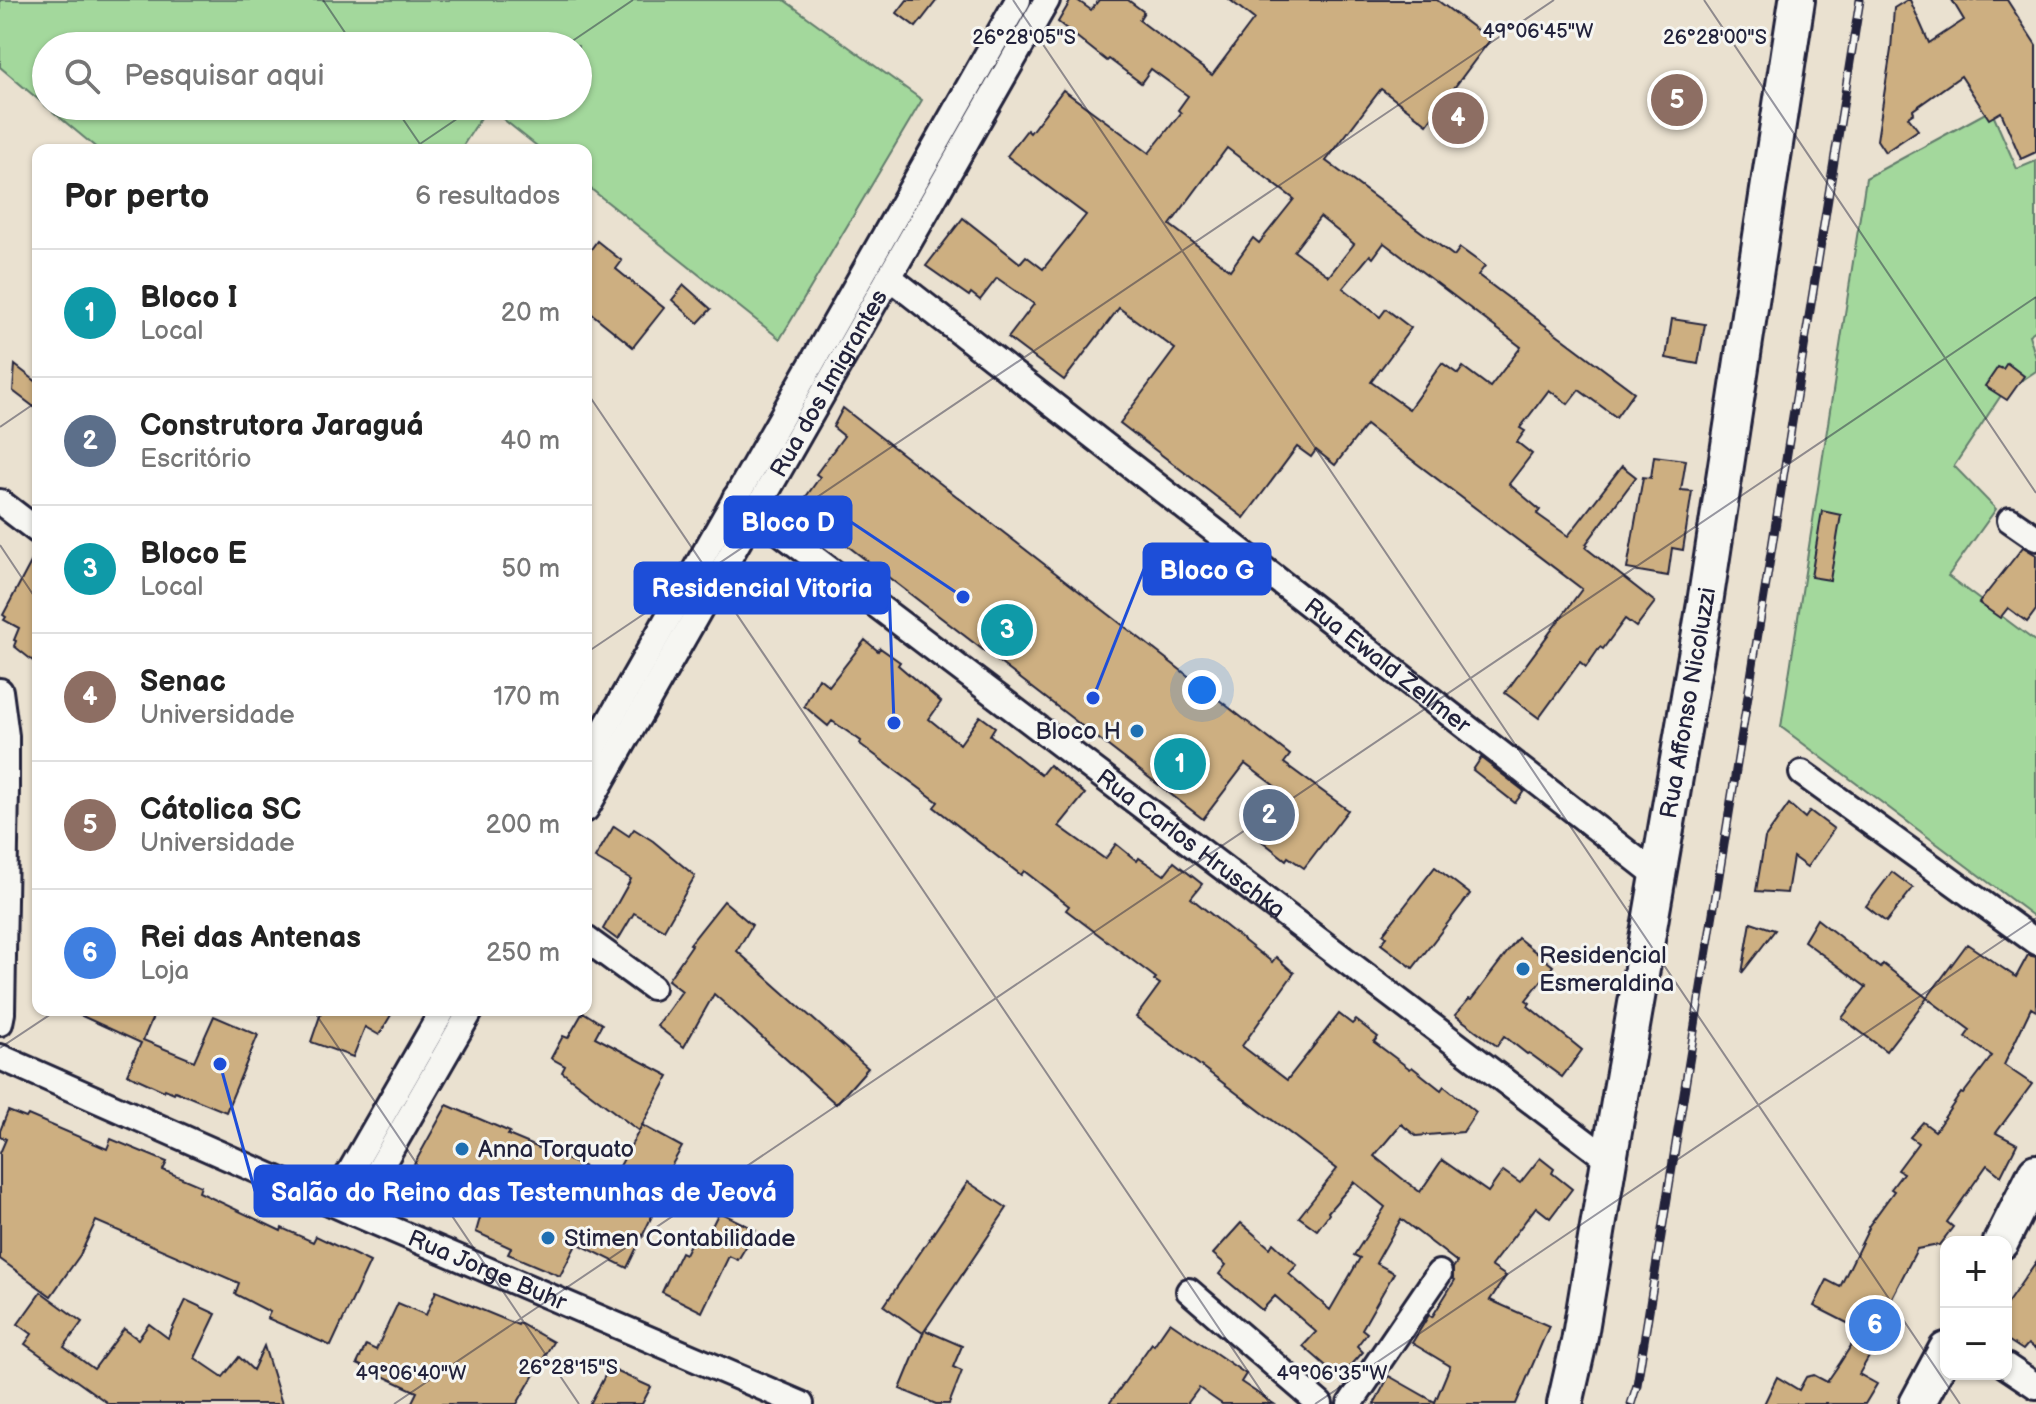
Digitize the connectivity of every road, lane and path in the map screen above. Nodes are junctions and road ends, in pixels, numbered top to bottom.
1 (1018, 0) edge
2 (1047, 0) edge
3 (1797, 0) edge
4 (889, 277) junction
5 (735, 498) junction
6 (0, 502) edge
7 (756, 513) junction
8 (2010, 520) dead end
9 (32, 526) edge
10 (2036, 538) edge
11 (662, 653) junction
12 (0, 691) edge
13 (592, 753) edge
14 (1802, 773) dead end
15 (592, 797) edge
16 (1659, 877) junction
17 (2036, 942) edge
18 (592, 943) edge
19 (652, 987) dead end
20 (440, 1016) edge
21 (467, 1016) edge
22 (0, 1023) edge
23 (0, 1057) edge
24 (1609, 1160) junction
25 (2036, 1172) edge
26 (343, 1208) junction
27 (2004, 1236) edge
28 (1439, 1273) dead end
29 (1189, 1291) dead end
30 (1940, 1361) edge
31 (2012, 1370) edge
32 (2036, 1386) edge
33 (792, 1402) edge
34 (1320, 1404) edge
35 (1350, 1404) edge
36 (1565, 1404) edge
37 (1917, 1404) edge

1 - 5 street, Rua dos Imigrantes
2 - 4 street, Rua dos Imigrantes
3 - 16 street, Rua Affonso Nicoluzzi
4 - 7 street, Rua dos Imigrantes
4 - 16 street, Rua Ewald Zellmer
5 - 7 street, Rua Carlos Hruschka
5 - 11 street, Rua dos Imigrantes
6 - 9 street
7 - 11 street, Rua dos Imigrantes
7 - 24 street, Rua Carlos Hruschka
8 - 10 street
11 - 13 street, Rua dos Imigrantes
11 - 15 street, Rua dos Imigrantes
12 - 22 street
14 - 17 street
16 - 24 street, Rua Affonso Nicoluzzi
18 - 19 street
20 - 26 street
21 - 26 street
23 - 26 street, Rua Jorge Buhr
24 - 36 street, Rua Affonso Nicoluzzi
25 - 27 street
26 - 33 street, Rua Jorge Buhr
28 - 35 street
29 - 34 street
30 - 37 street
31 - 32 street

